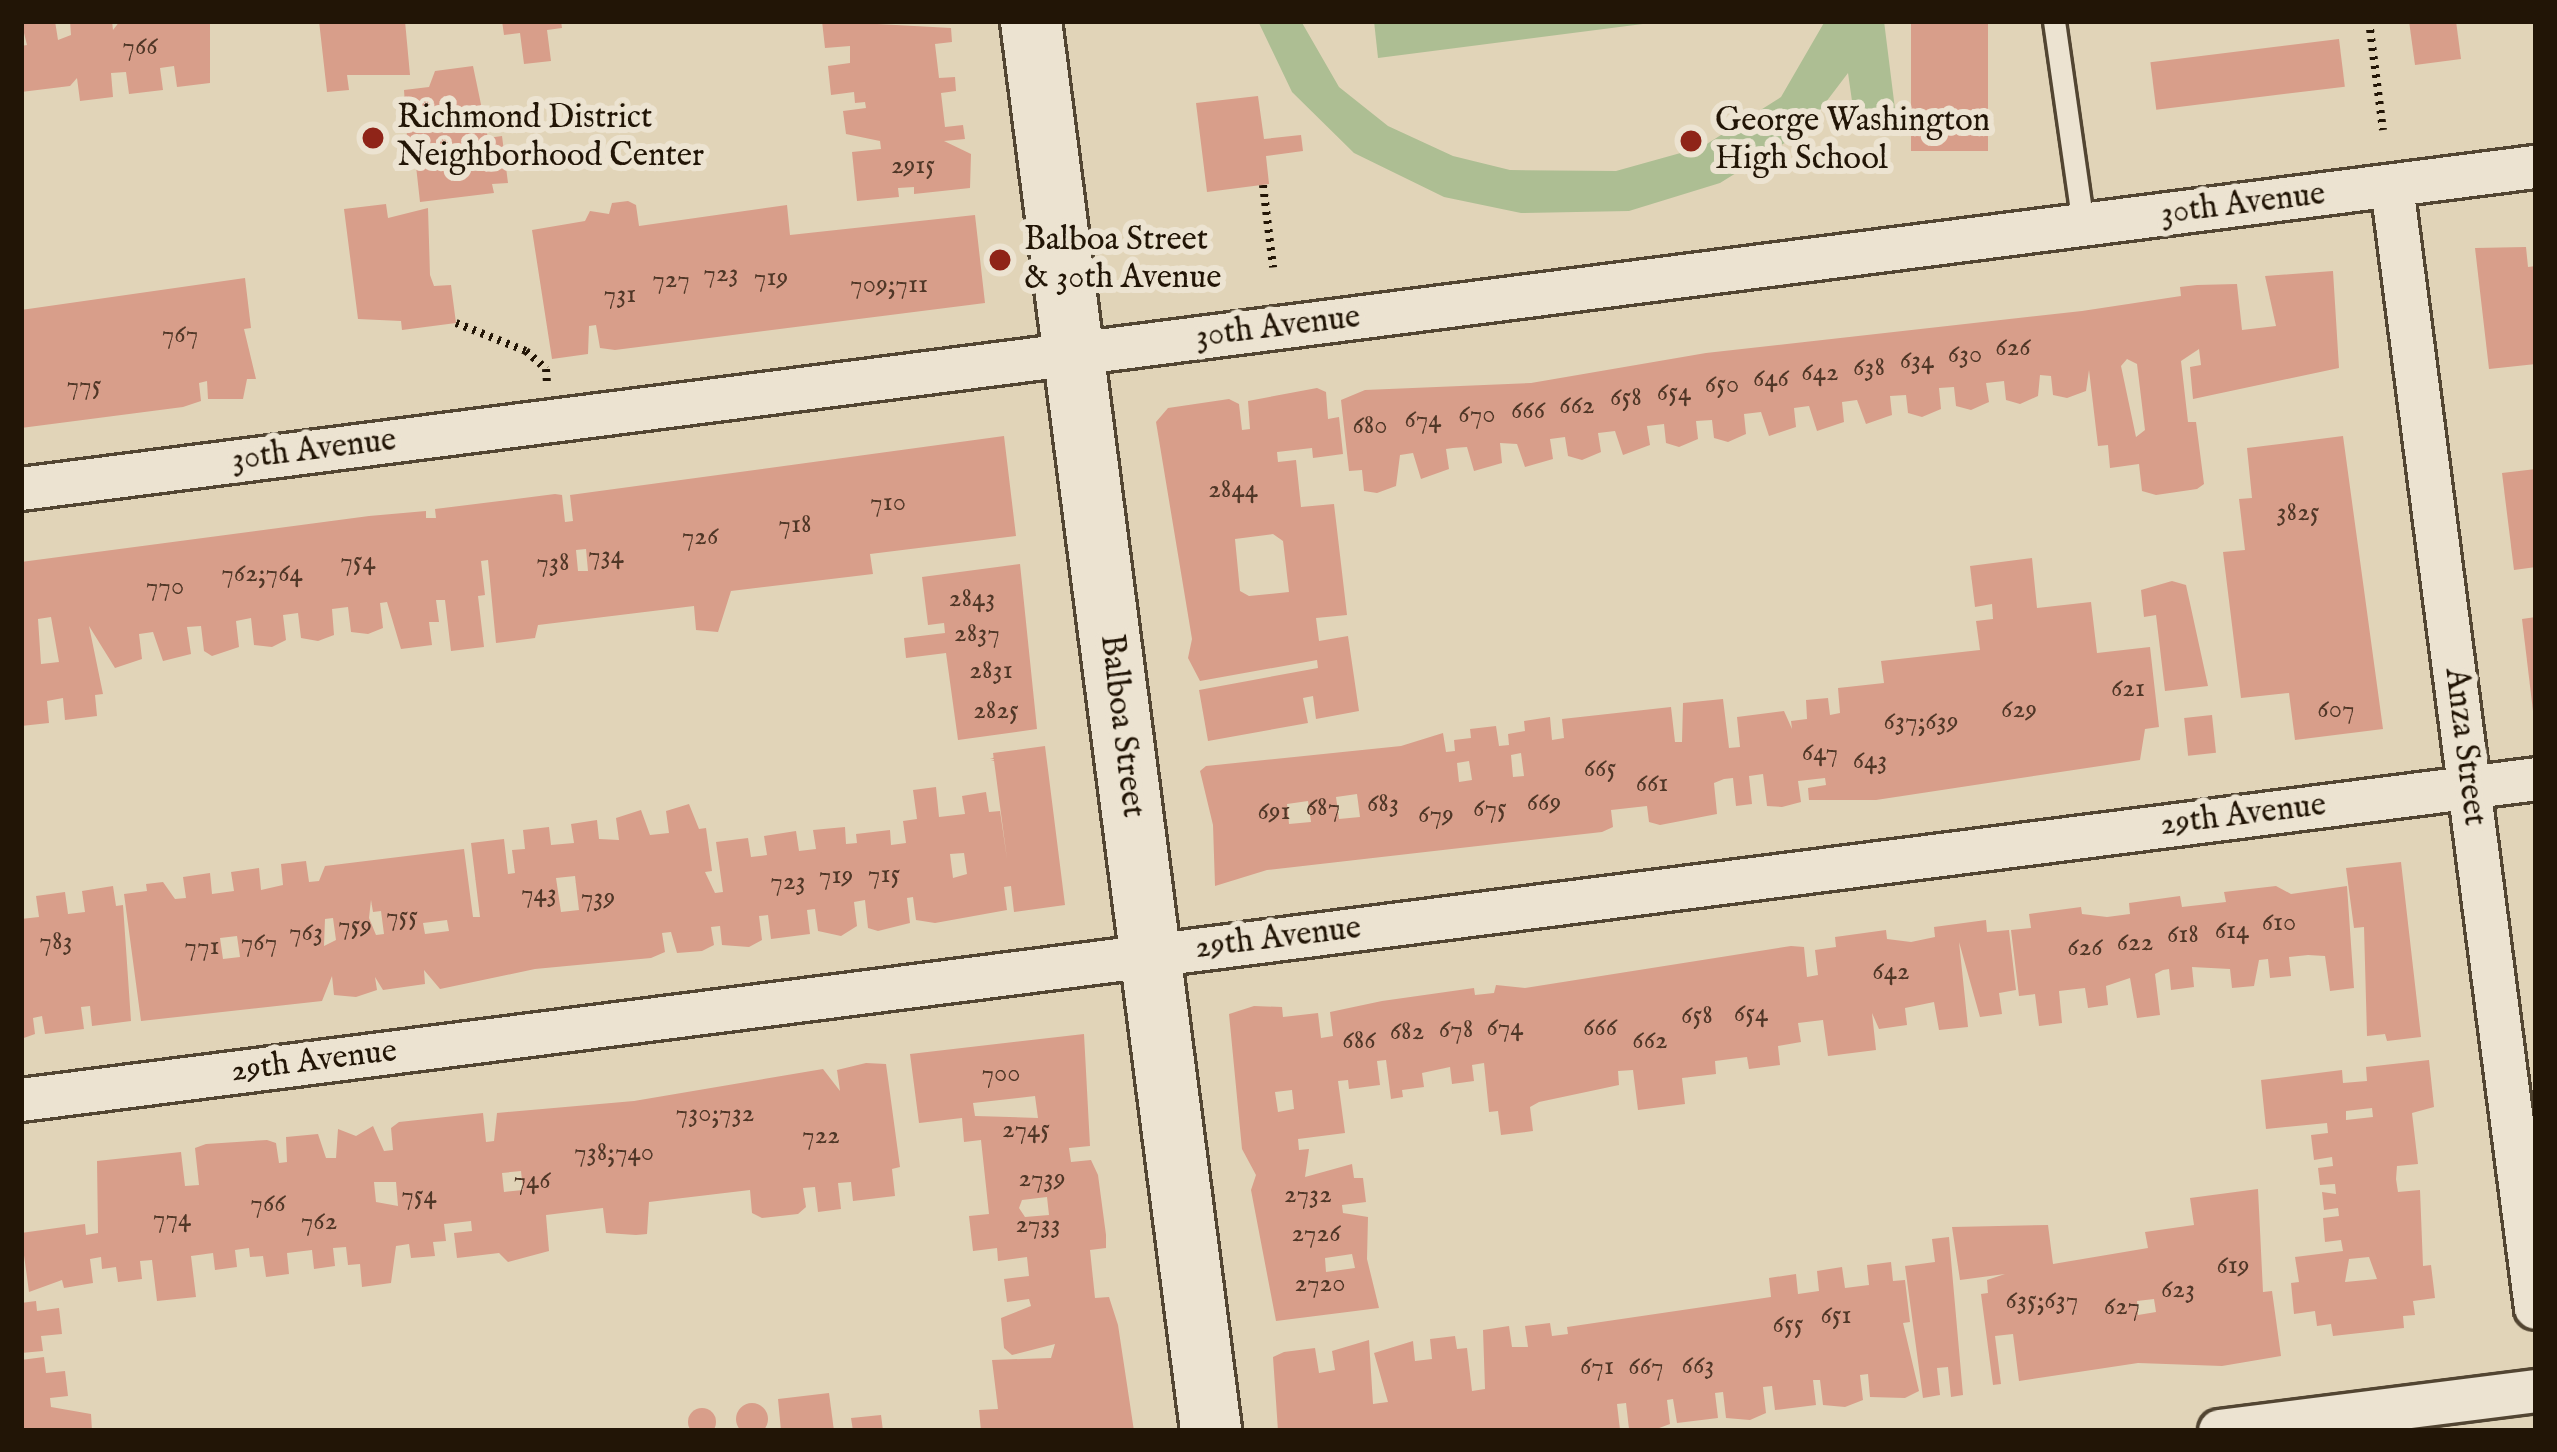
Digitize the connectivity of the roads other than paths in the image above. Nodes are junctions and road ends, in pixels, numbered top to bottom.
1 (1031, 21) edge
2 (2054, 21) edge
3 (2536, 167) edge
4 (2392, 186) junction
5 (2083, 225) junction
6 (1073, 354) junction
7 (21, 489) edge
8 (2536, 778) edge
9 (2469, 787) junction
10 (1150, 955) junction
11 (21, 1100) edge
12 (2536, 1308) edge
13 (2536, 1390) edge
14 (1211, 1431) edge
15 (2220, 1431) edge

1 - 6 street, Balboa Street
2 - 5 lane
3 - 4 street, 30th Avenue
4 - 5 street, 30th Avenue
4 - 9 street, Anza Street
5 - 6 street, 30th Avenue
6 - 7 street, 30th Avenue
6 - 10 street, Balboa Street
8 - 9 street, 29th Avenue
9 - 10 street, 29th Avenue
9 - 12 street, Anza Street
10 - 11 street, 29th Avenue
10 - 14 street, Balboa Street
13 - 15 street

